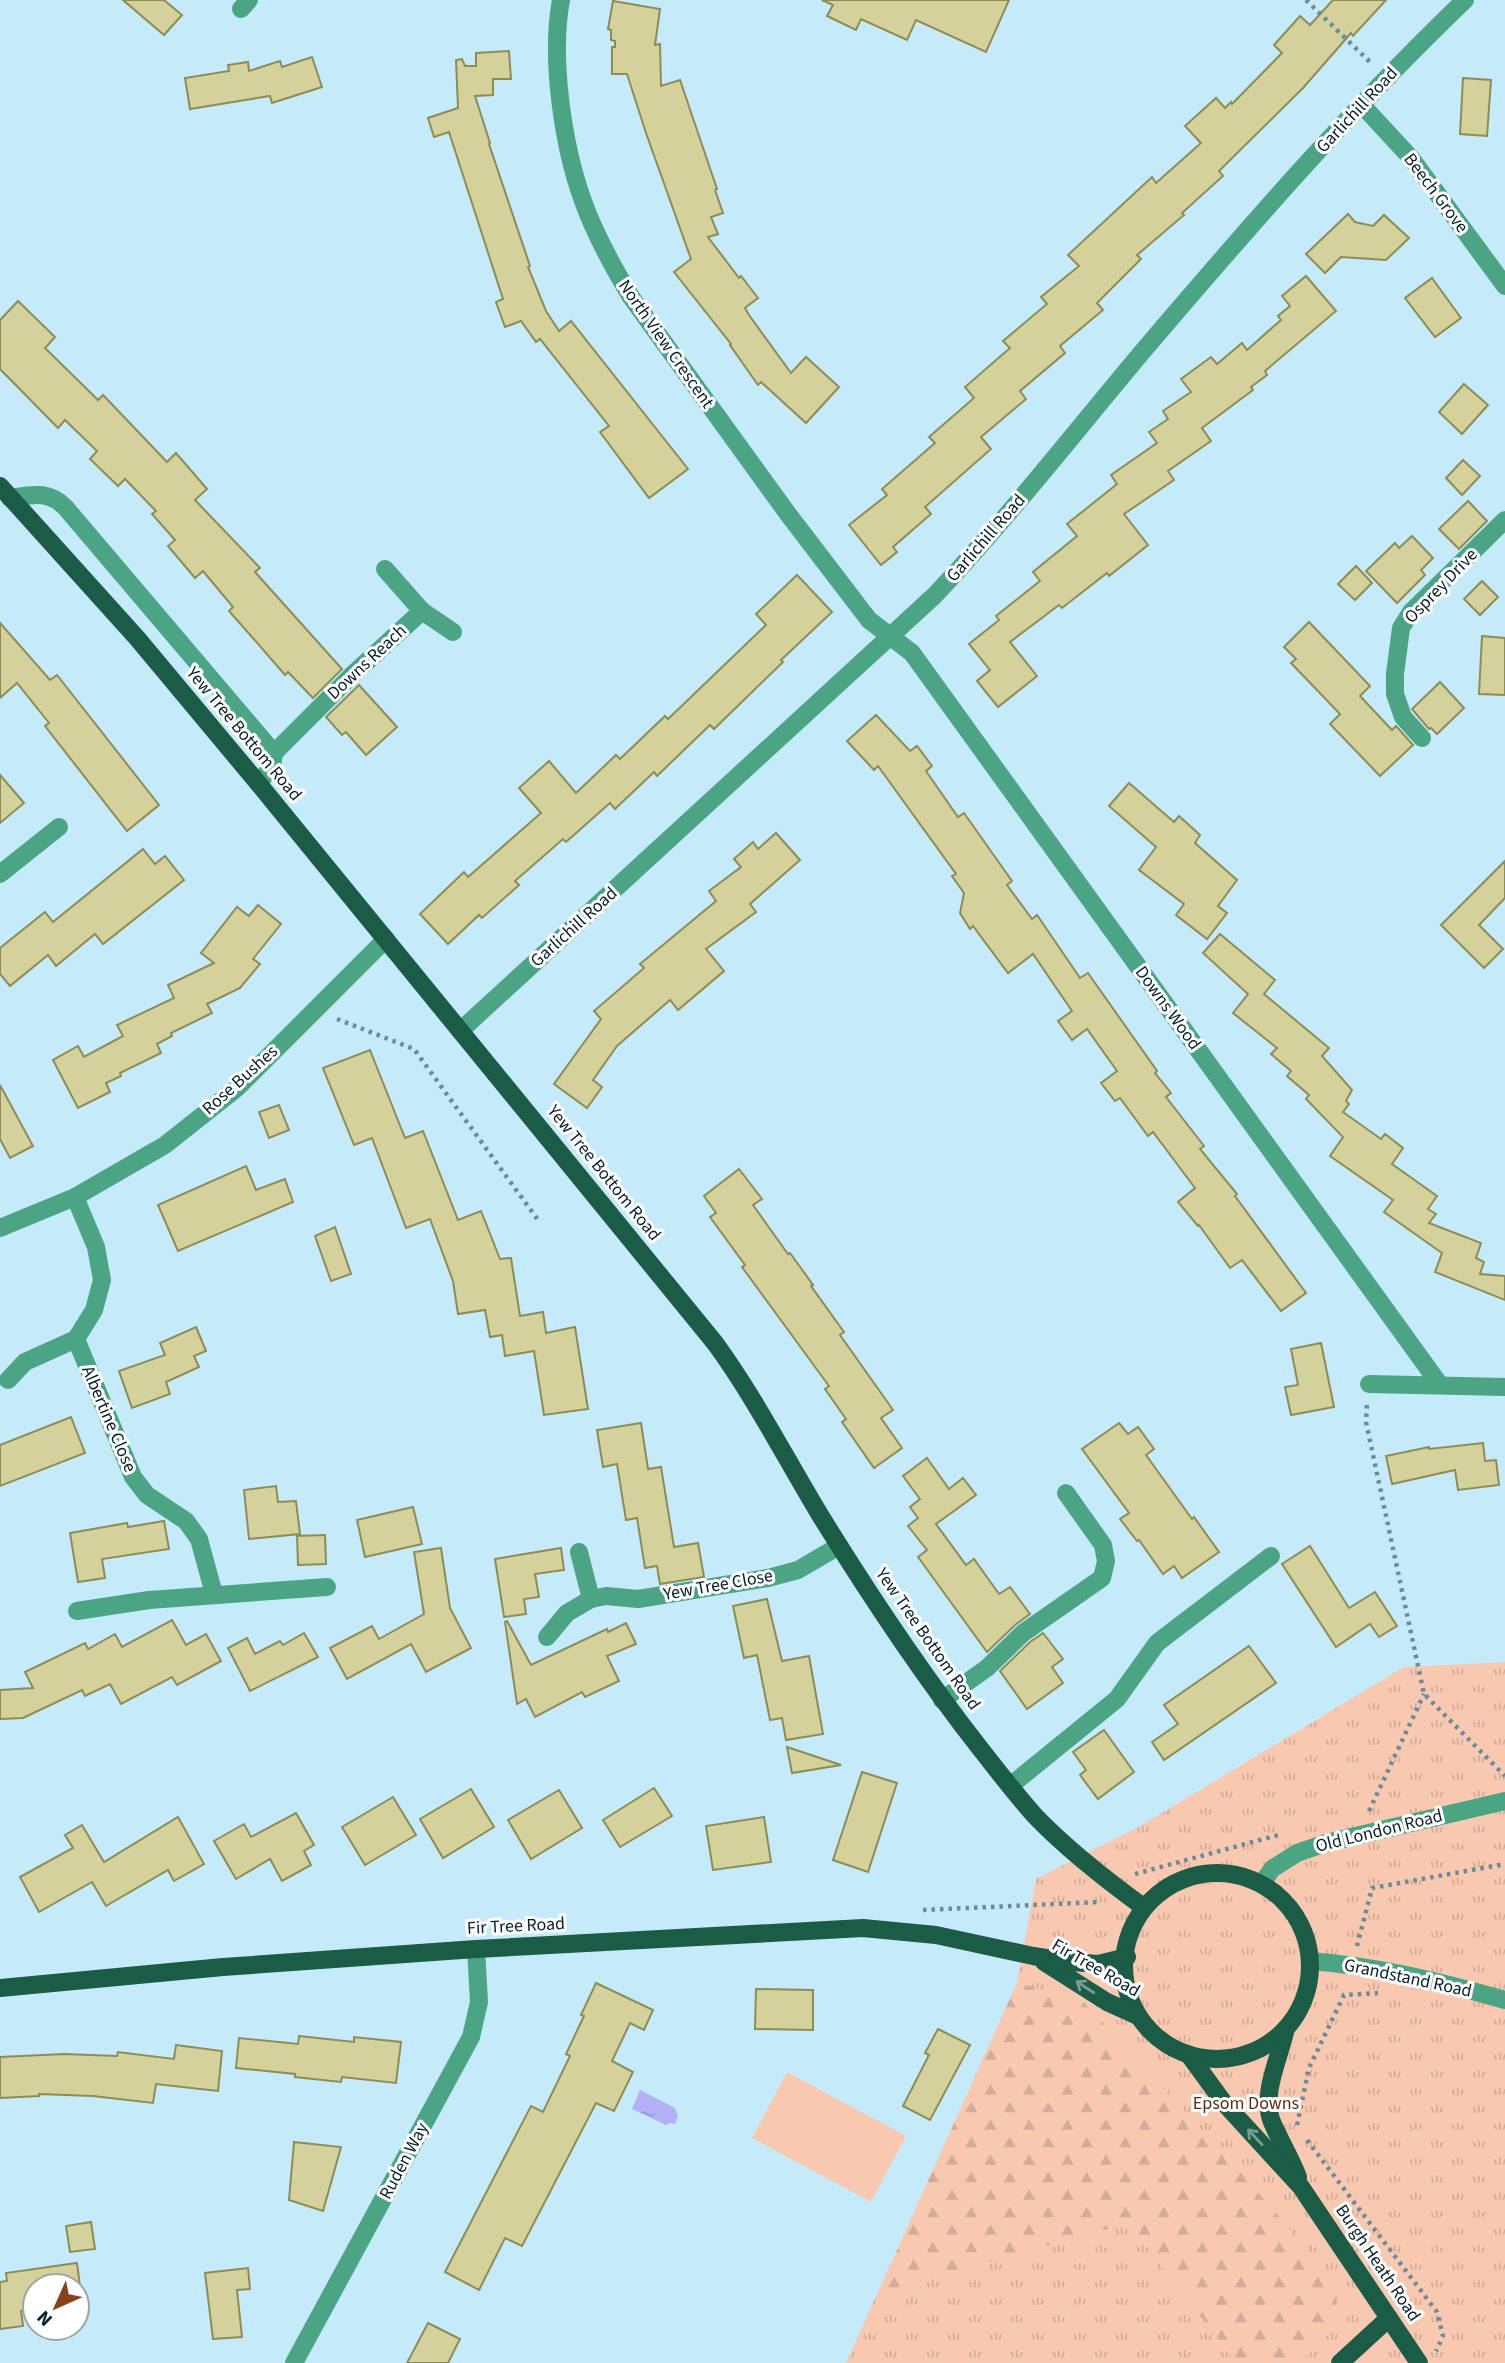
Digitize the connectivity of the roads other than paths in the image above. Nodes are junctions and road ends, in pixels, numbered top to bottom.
1 (561, 0) edge
2 (1465, 0) edge
3 (1362, 104) junction
4 (1505, 286) edge
5 (5, 492) edge
6 (1505, 520) edge
7 (385, 569) dead end
8 (422, 611) junction
9 (453, 632) dead end
10 (890, 637) junction
11 (1422, 738) dead end
12 (274, 753) junction
13 (258, 783) junction
14 (59, 827) dead end
15 (0, 874) edge
16 (386, 939) junction
17 (460, 1031) junction
18 (75, 1197) junction
19 (0, 1228) edge
20 (76, 1339) junction
21 (8, 1380) dead end
22 (1368, 1384) road end
23 (1440, 1385) junction
24 (1505, 1387) edge
25 (1066, 1493) dead end
26 (839, 1546) junction
27 (579, 1552) dead end
28 (1271, 1556) dead end
29 (327, 1587) dead end
30 (214, 1594) junction
31 (591, 1599) junction
32 (77, 1611) dead end
33 (548, 1637) dead end
34 (942, 1700) junction
35 (1010, 1786) junction
36 (1505, 1801) edge
37 (1264, 1882) junction
38 (1142, 1906) junction
39 (476, 1949) junction
40 (1033, 1956) junction
41 (1127, 1957) junction
42 (1311, 1961) junction
43 (0, 1988) edge
44 (1505, 2000) edge
45 (1138, 2016) junction
46 (1285, 2032) junction
47 (1189, 2055) junction
48 (1301, 2187) junction
49 (1389, 2318) junction
50 (1424, 2360) edge
51 (294, 2363) edge
52 (1340, 2363) edge

1 - 10 street, North View Crescent
2 - 3 street, Garlichill Road
3 - 4 street, Beech Grove
3 - 10 street, Garlichill Road
5 - 12 street
5 - 13 main road, Yew Tree Bottom Road
6 - 11 street, Osprey Drive
7 - 8 street, Downs Reach
8 - 9 street
8 - 12 street, Downs Reach
10 - 17 street, Garlichill Road
10 - 23 street, Downs Wood
12 - 13 street, Downs Reach
13 - 16 main road, Yew Tree Bottom Road
14 - 15 street
16 - 17 main road, Yew Tree Bottom Road
16 - 18 street, Rose Bushes
17 - 26 main road, Yew Tree Bottom Road
18 - 19 street, Rose Bushes
18 - 20 street
20 - 21 street
20 - 30 street, Albertine Close
22 - 23 street
23 - 24 street
25 - 34 street
26 - 31 street, Yew Tree Close
26 - 34 main road, Yew Tree Bottom Road
27 - 31 street
28 - 35 street
29 - 30 street
30 - 32 street
31 - 33 street
34 - 35 main road, Yew Tree Bottom Road
35 - 38 main road, Yew Tree Bottom Road
36 - 37 street, Old London Road
37 - 38 main road
37 - 42 main road
38 - 41 main road
39 - 40 main road, Fir Tree Road
39 - 43 main road, Fir Tree Road
39 - 51 street, Ruden Way
40 - 41 main road, Fir Tree Road
45 -> 40 main road, Fir Tree Road
41 - 45 main road
42 - 44 street, Grandstand Road
42 - 46 main road
45 - 47 main road
46 - 47 main road
46 - 48 main road, Burgh Heath Road
48 -> 47 main road, Burgh Heath Road
48 - 49 main road, Burgh Heath Road
49 - 50 main road, Burgh Heath Road
49 - 52 main road

